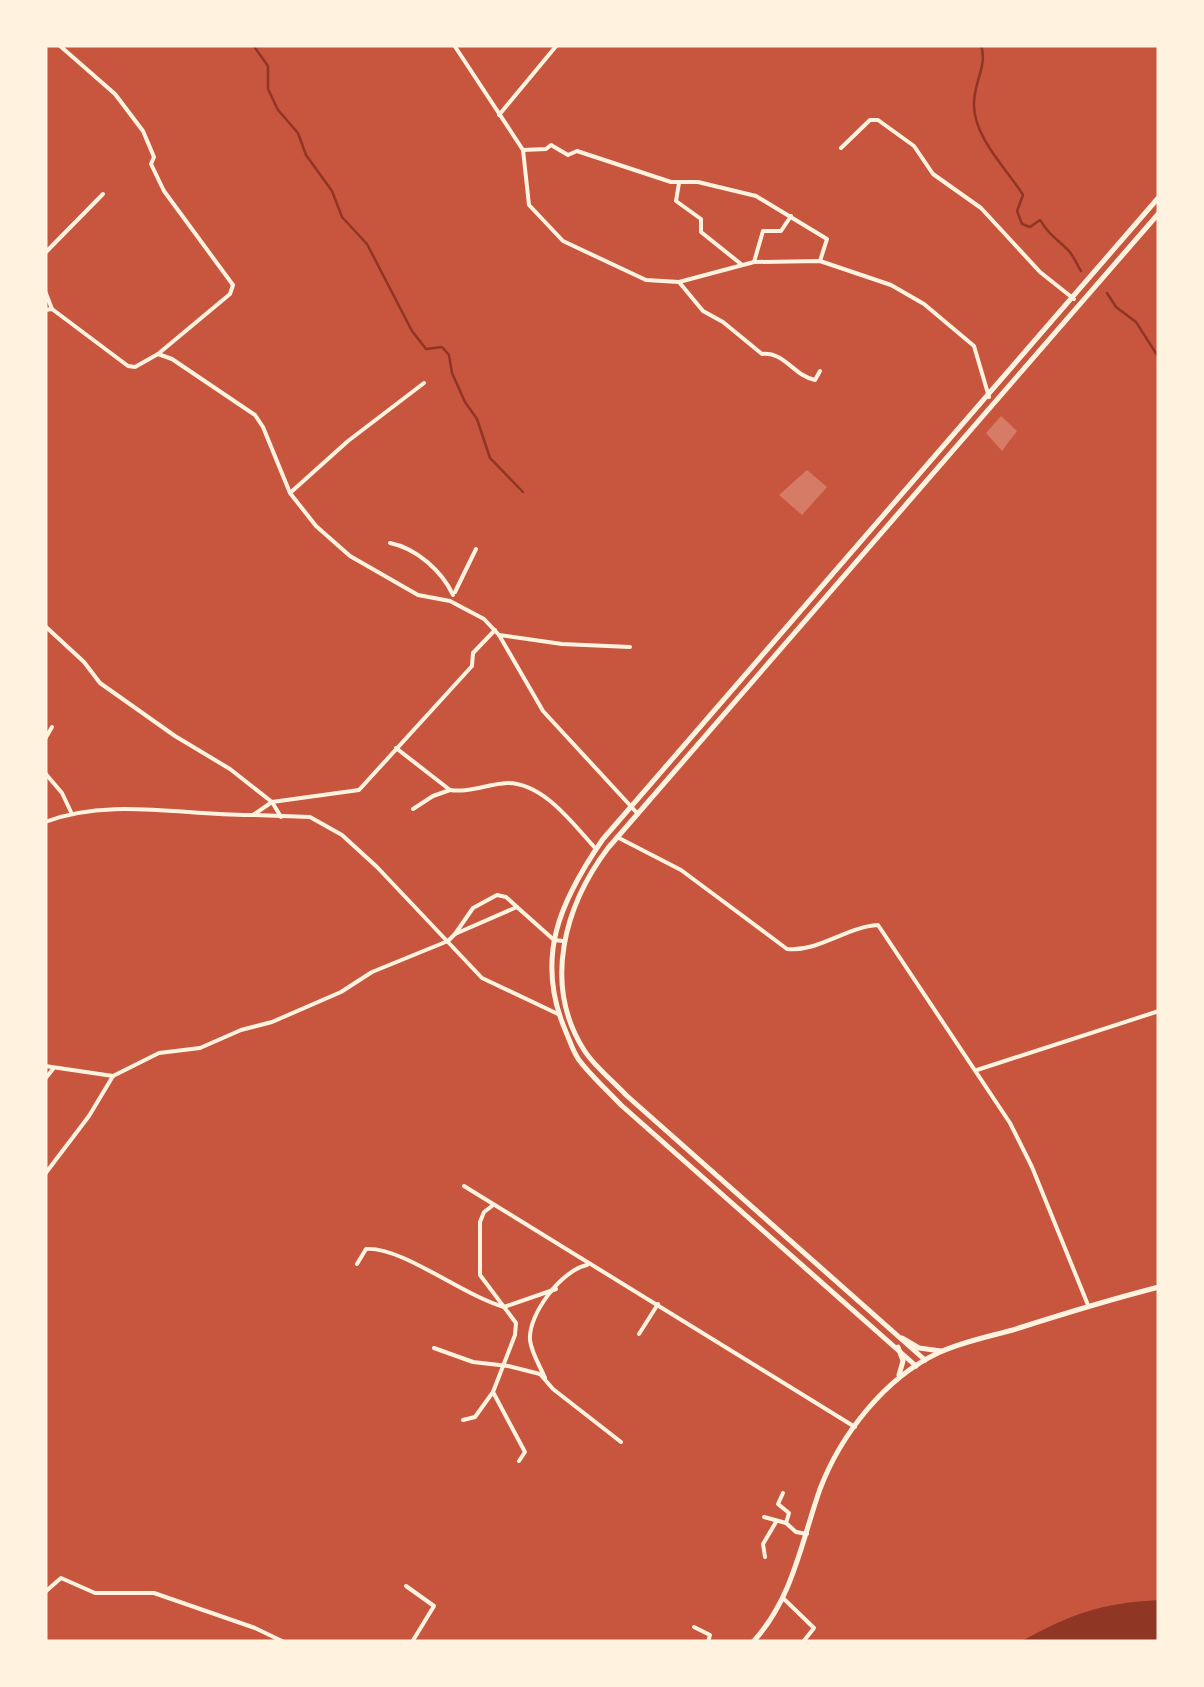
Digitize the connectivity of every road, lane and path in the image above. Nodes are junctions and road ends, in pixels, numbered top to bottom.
1 (59, 45) edge
2 (454, 45) edge
3 (557, 45) edge
4 (500, 114) junction
5 (841, 148) dead end
6 (522, 150) junction
7 (679, 182) junction
8 (103, 194) dead end
9 (1159, 197) edge
10 (1159, 213) edge
11 (791, 216) junction
12 (45, 253) edge
13 (820, 261) junction
14 (754, 262) junction
15 (742, 264) junction
16 (679, 282) junction
17 (45, 291) edge
18 (1074, 299) junction
19 (48, 310) edge
20 (158, 354) junction
21 (820, 371) dead end
22 (424, 383) dead end
23 (989, 396) junction
24 (290, 493) junction
25 (390, 543) dead end
26 (476, 549) dead end
27 (452, 598) junction
28 (45, 626) edge
29 (497, 633) junction
30 (630, 648) dead end
31 (52, 727) dead end
32 (45, 738) edge
33 (396, 748) junction
34 (45, 774) edge
35 (450, 790) junction
36 (272, 802) junction
37 (264, 806) junction
38 (631, 808) junction
39 (413, 809) dead end
40 (71, 812) junction
41 (253, 814) junction
42 (638, 814) junction
43 (270, 816) junction
44 (281, 817) junction
45 (45, 822) edge
46 (617, 837) junction
47 (596, 848) junction
48 (517, 907) junction
49 (456, 934) junction
50 (554, 940) junction
51 (448, 941) junction
52 (564, 941) junction
53 (1159, 1011) edge
54 (558, 1014) junction
55 (45, 1066) edge
56 (53, 1068) junction
57 (977, 1070) junction
58 (114, 1076) junction
59 (45, 1079) edge
60 (45, 1174) edge
61 (464, 1186) dead end
62 (492, 1206) junction
63 (357, 1264) dead end
64 (589, 1265) junction
65 (1159, 1287) edge
66 (556, 1289) junction
67 (658, 1304) junction
68 (1088, 1305) junction
69 (504, 1306) junction
70 (639, 1334) dead end
71 (902, 1338) junction
72 (434, 1348) dead end
73 (898, 1348) junction
74 (941, 1351) junction
75 (926, 1360) junction
76 (501, 1366) junction
77 (916, 1366) junction
78 (545, 1378) junction
79 (898, 1378) junction
80 (493, 1392) junction
81 (463, 1420) dead end
82 (855, 1426) junction
83 (621, 1442) dead end
84 (519, 1461) dead end
85 (783, 1493) dead end
86 (764, 1517) dead end
87 (776, 1522) junction
88 (786, 1523) junction
89 (808, 1534) junction
90 (766, 1557) dead end
91 (406, 1586) dead end
92 (46, 1589) edge
93 (784, 1599) junction
94 (694, 1627) dead end
95 (284, 1642) edge
96 (412, 1642) edge
97 (708, 1642) edge
98 (753, 1642) edge
99 (803, 1642) edge

1 - 20 street
2 - 4 street
3 - 4 street
4 - 6 street
5 - 18 street
6 - 7 street
6 - 16 street
7 - 11 street
7 - 15 street
8 - 12 street
9 - 18 main road
10 - 42 main road
11 - 13 street
11 - 14 street
13 - 14 street
13 - 23 street
14 - 15 street
15 - 16 street
16 - 21 street
17 - 19 street
18 - 23 main road
19 - 20 street
20 - 24 street
22 - 24 street
23 - 38 main road
24 - 27 street
25 - 27 street
26 - 27 street
27 - 29 street
28 - 36 street
29 - 30 street
29 - 33 street
29 - 38 street
31 - 32 street
33 - 35 street
33 - 36 street
34 - 40 street
35 - 39 street
35 - 47 street
36 - 37 street
36 - 44 street
37 - 41 street
37 - 43 street
38 - 42 street
38 - 47 main road
40 - 41 street
40 - 45 street
41 - 43 street
42 - 46 main road
43 - 44 street
44 - 51 street
46 - 52 main road
46 - 57 street
47 - 50 main road
48 - 49 street
48 - 49 street
48 - 50 street
49 - 51 street
50 - 52 street
50 - 54 main road
51 - 54 street
51 - 58 street
52 - 71 main road
53 - 57 street
54 - 73 main road
55 - 56 street
56 - 58 street
56 - 59 street
57 - 68 street
58 - 60 street
61 - 62 street
62 - 64 street
62 - 69 street
63 - 69 street
64 - 66 street
64 - 67 street
65 - 68 main road
66 - 69 street
66 - 78 street
67 - 70 street
67 - 82 street
68 - 74 main road
69 - 76 street
71 - 74 main road
71 - 75 main road
72 - 76 street
73 - 77 main road
73 - 79 main road
74 - 75 main road
75 - 77 main road
76 - 78 street
76 - 80 street
77 - 79 main road
78 - 83 street
79 - 82 main road
80 - 81 street
80 - 84 street
82 - 89 main road
85 - 88 street
86 - 87 street
87 - 88 street
87 - 90 street
88 - 89 street
89 - 93 main road
91 - 96 street
92 - 95 street
93 - 98 main road
93 - 99 street
94 - 97 street

